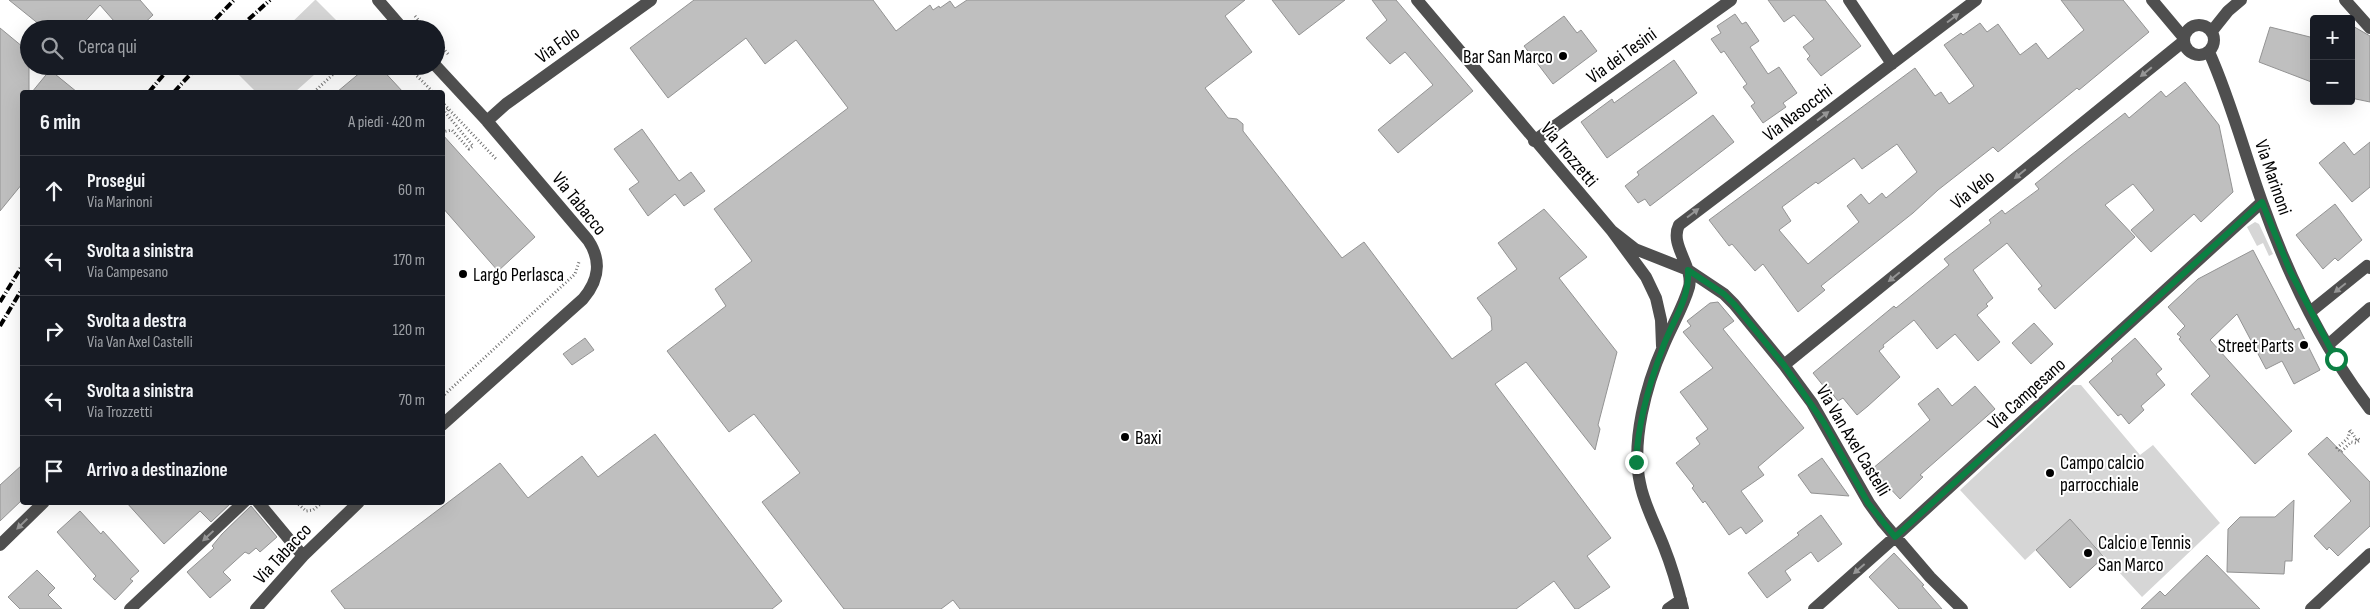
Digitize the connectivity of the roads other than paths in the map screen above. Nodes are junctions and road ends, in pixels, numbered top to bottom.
1 (378, 0) edge
2 (651, 0) edge
3 (1417, 0) edge
4 (1730, 0) edge
5 (1849, 0) edge
6 (1976, 0) edge
7 (2152, 0) edge
8 (2241, 0) edge
9 (2345, 0) edge
10 (395, 20) edge
11 (2370, 28) edge
12 (2212, 30) junction
13 (2184, 40) junction
14 (2209, 52) junction
15 (1892, 64) junction
16 (444, 75) edge
17 (487, 121) junction
18 (1534, 141) junction
19 (2262, 202) junction
20 (1612, 231) junction
21 (2370, 268) edge
22 (1688, 270) junction
23 (2370, 308) edge
24 (2310, 312) junction
25 (2328, 345) junction
26 (1662, 348) junction
27 (1784, 365) junction
28 (2370, 409) edge
29 (445, 422) edge
30 (41, 505) edge
31 (241, 505) edge
32 (260, 505) edge
33 (356, 505) edge
34 (1895, 537) junction
35 (0, 545) edge
36 (2370, 554) edge
37 (303, 556) junction
38 (1682, 604) edge
39 (130, 609) edge
40 (256, 609) edge
41 (1668, 609) edge
42 (1814, 609) edge
43 (1962, 609) edge
44 (2311, 609) edge

1 - 10 street
2 - 17 street, Via Folo
3 - 18 street, Via Trozzetti
4 - 18 street, Via dei Tesini
5 - 15 street
15 -> 6 street, Via Nasocchi
7 - 13 street
8 - 12 street
9 - 11 street
12 - 13 street, Via Velo
12 - 14 street
13 - 14 street
13 -> 27 street, Via Velo
14 - 19 street, Via Marinoni
22 -> 15 street, Via Nasocchi
16 - 17 street, Via Tabacco
17 - 29 street, Via Tabacco
18 - 20 street, Via Trozzetti
19 - 24 street, Via Marinoni
19 - 34 street, Via Campesano
20 - 22 street, Via Van Axel Castelli
20 - 26 street, Via Trozzetti
21 -> 24 street
22 - 26 street, Via Trozzetti
22 - 27 street, Via Van Axel Castelli
23 - 25 street
24 - 25 street, Via Marinoni
25 - 28 street, Via Marinoni
26 - 38 street, Via Trozzetti
27 - 34 street, Via Van Axel Castelli
30 -> 35 street
31 -> 39 street
32 - 37 street
33 - 37 street, Via Tabacco
34 -> 42 street, Via Campesano
34 - 43 street, Via Van Axel Castelli
36 - 44 street
37 - 40 street, Via Tabacco
38 - 41 street

